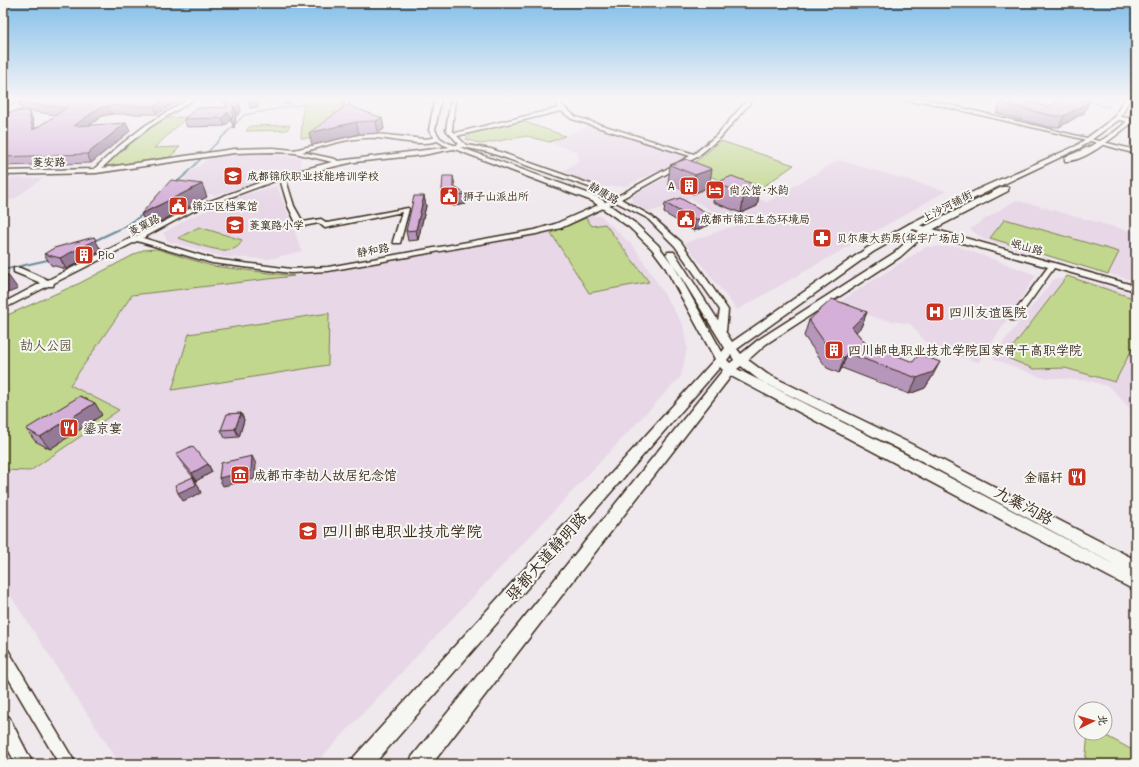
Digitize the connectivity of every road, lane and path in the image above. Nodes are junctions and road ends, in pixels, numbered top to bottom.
1 (138, 134) edge
2 (435, 134) edge
3 (440, 134) edge
4 (458, 134) edge
5 (624, 134) edge
6 (721, 134) edge
7 (1054, 134) edge
8 (1057, 134) edge
9 (1095, 134) edge
10 (1113, 134) edge
11 (453, 135) joint
12 (438, 139) junction
13 (1086, 141) junction
14 (306, 143) dead end
15 (1100, 143) junction
16 (462, 147) junction
17 (294, 152) junction
18 (1136, 152) edge
19 (695, 156) junction
20 (338, 164) junction
21 (3, 173) edge
22 (96, 173) junction
23 (283, 180) junction
24 (611, 202) junction
25 (912, 226) junction
26 (925, 230) junction
27 (138, 239) junction
28 (397, 242) dead end
29 (1052, 266) junction
30 (17, 270) dead end
31 (50, 284) junction
32 (1136, 289) edge
33 (3, 306) edge
34 (3, 310) edge
35 (1014, 318) dead end
36 (721, 331) junction
37 (730, 359) junction
38 (900, 451) junction
39 (1136, 568) edge
40 (1136, 584) edge
41 (3, 656) edge
42 (3, 723) edge
43 (25, 764) edge
44 (68, 764) edge
45 (361, 764) edge
46 (419, 764) edge

1 - 22 street
2 - 12 main road
3 - 16 main road, 静康路
4 - 11 street
5 - 19 street
6 - 19 street, 静和路
7 - 13 street
8 - 13 street
9 - 13 main road, 上沙河铺街
10 - 15 main road, 上沙河铺街
11 - 16 street
12 - 16 main road, 静康路
12 - 17 street
13 - 15 street
13 - 25 main road, 上沙河铺街
14 - 17 street
15 - 18 street
15 - 26 main road, 上沙河铺街
16 - 20 street, 菱窠路
16 - 24 main road, 静康路
17 - 20 street
17 - 22 street, 菱安路
19 - 24 street, 静和路
20 - 23 street, 菱窠路
20 - 27 street, 菱窠路
21 - 22 street, 菱安路
23 - 27 street, 菱窠路
23 - 28 street
24 - 27 street, 静和路
24 - 36 main road, 静康路
24 - 36 street
24 - 37 main road, 静康路
25 - 26 street, 岷山路
25 - 37 main road, 上沙河铺街
26 - 29 street, 岷山路
26 - 37 main road, 上沙河铺街
27 - 31 street, 菱窠路
27 - 34 street, 菱窠路
29 - 32 street, 岷山路
29 - 35 street
30 - 31 street
31 - 33 street, 菱窠路
36 - 37 main road, 静康路
37 - 38 main road
37 - 45 main road, 驿都大道静明路
37 - 46 main road, 驿都大道静明路
38 - 39 main road, 九寨沟路
38 - 40 main road, 九寨沟路
41 - 44 street
42 - 43 street

